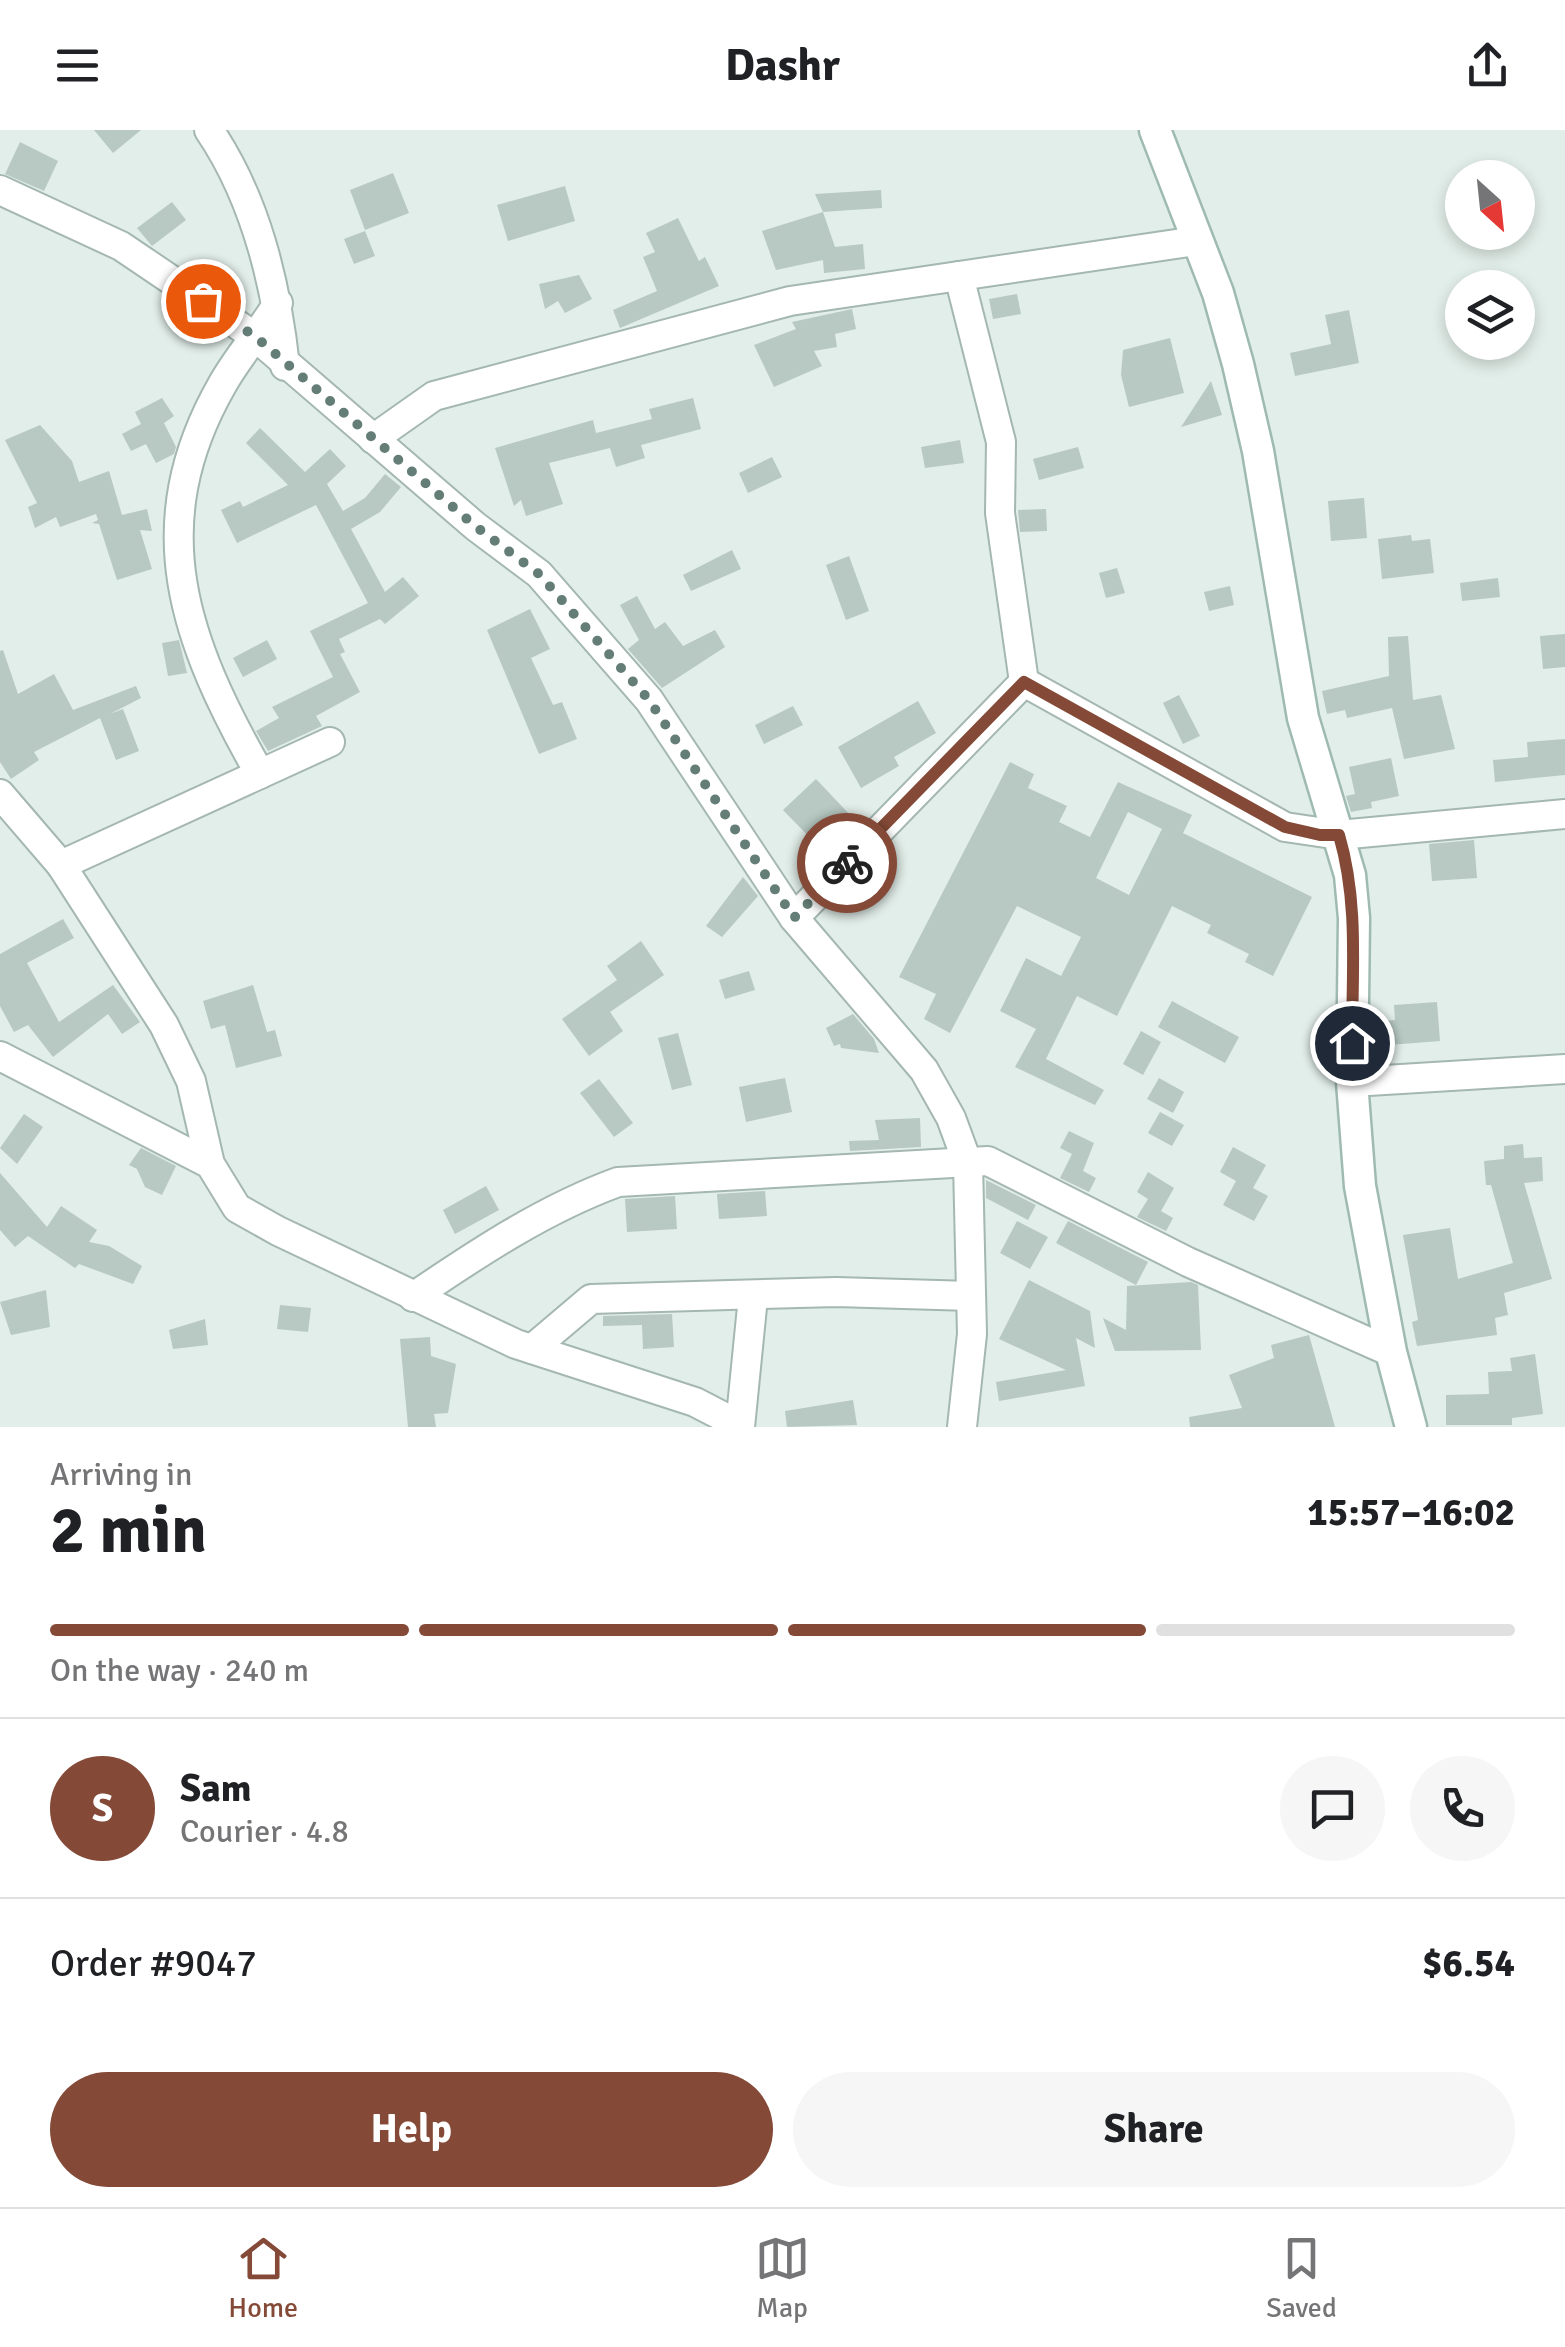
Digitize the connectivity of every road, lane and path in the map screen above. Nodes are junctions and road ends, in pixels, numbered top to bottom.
1 (209, 130) edge
2 (1156, 130) edge
3 (6, 200) edge
4 (1196, 240) junction
5 (959, 276) junction
6 (278, 303) junction
7 (257, 338) junction
8 (285, 366) junction
9 (373, 440) junction
10 (1024, 682) junction
11 (330, 742) dead end
12 (260, 774) junction
13 (0, 794) edge
14 (1565, 814) edge
15 (1339, 835) junction
16 (61, 865) junction
17 (794, 918) junction
18 (0, 1056) edge
19 (1565, 1069) edge
20 (1352, 1082) junction
21 (210, 1164) junction
22 (968, 1164) junction
23 (971, 1296) junction
24 (413, 1297) junction
25 (753, 1297) junction
26 (532, 1349) junction
27 (1391, 1352) junction
28 (736, 1427) edge
29 (962, 1427) edge
30 (1410, 1427) edge

1 - 6 street
2 - 4 street
3 - 7 street
4 - 5 street
4 - 15 street
5 - 9 street
5 - 10 street
6 - 7 street
6 - 8 street
7 - 8 street
7 - 12 street
8 - 9 street
9 - 17 street
10 - 15 street
10 - 17 street
11 - 12 street
12 - 16 street
13 - 16 street
14 - 15 street
15 - 20 street
16 - 21 street
17 - 22 street
18 - 21 street
19 - 20 street
20 - 27 street
21 - 24 street
22 - 23 street
22 - 24 street
22 - 27 street
23 - 25 street
23 - 29 street
24 - 26 street
25 - 26 street
25 - 28 street
26 - 28 street
27 - 30 street

